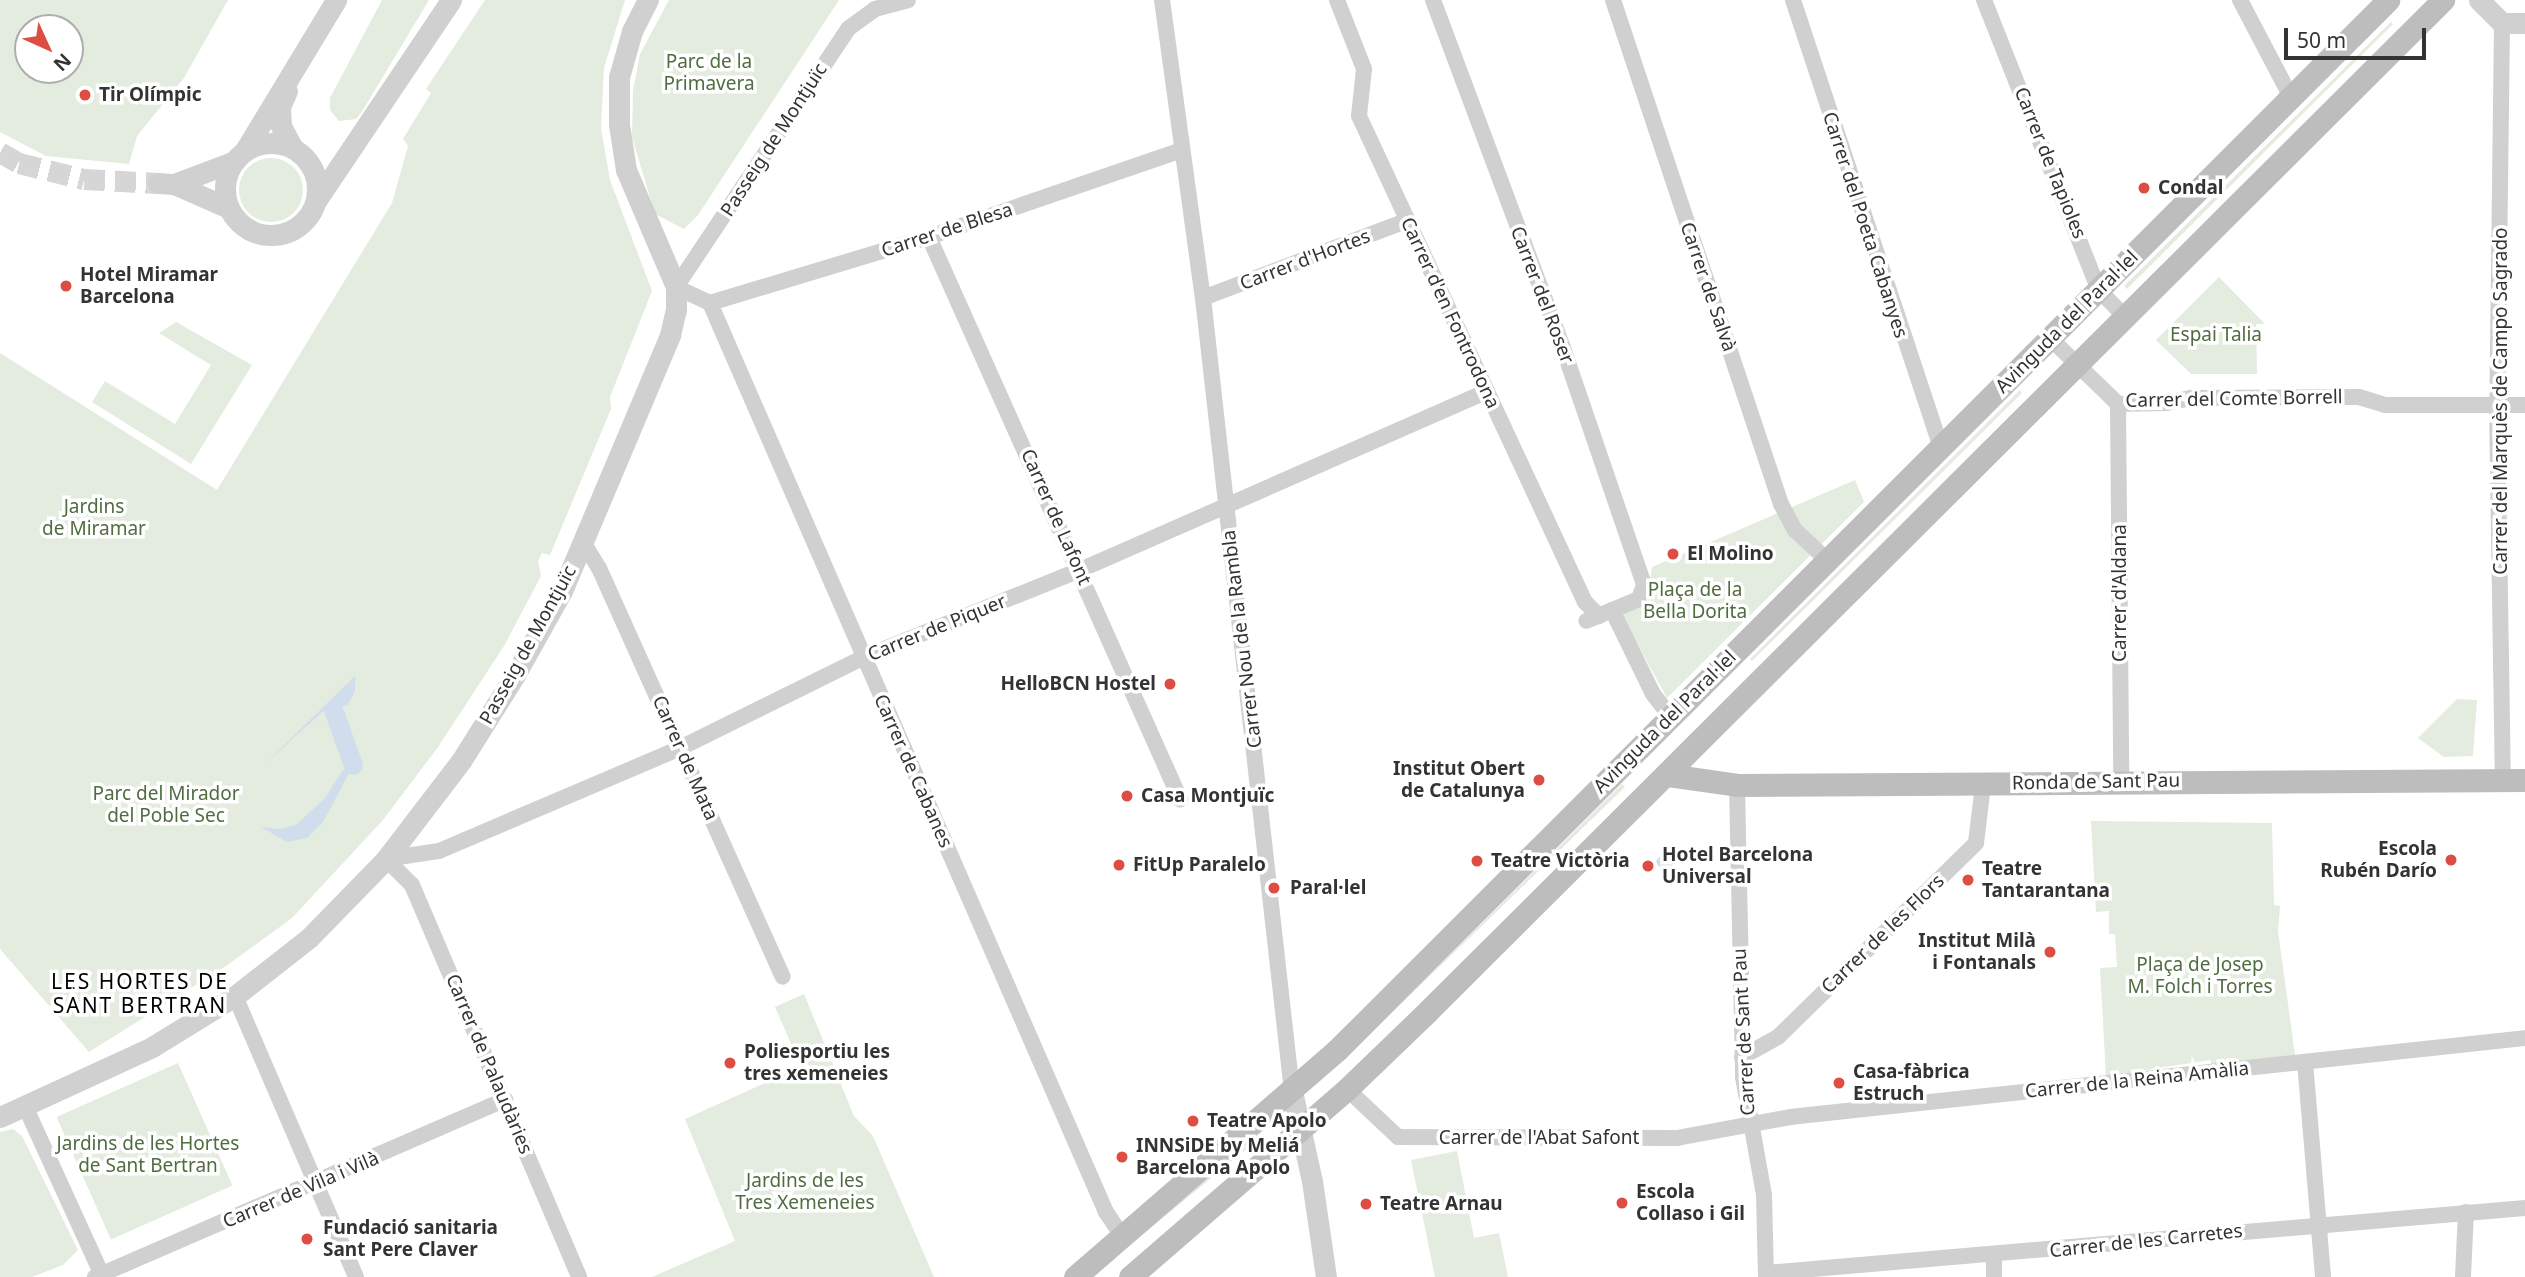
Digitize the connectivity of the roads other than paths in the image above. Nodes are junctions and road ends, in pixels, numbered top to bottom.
1 (336, 0) edge
2 (451, 0) edge
3 (648, 0) edge
4 (908, 0) edge
5 (1162, 0) edge
6 (1337, 0) edge
7 (1433, 0) edge
8 (1613, 0) edge
9 (1793, 0) edge
10 (1984, 0) edge
11 (2240, 0) edge
12 (2388, 0) edge
13 (2443, 0) edge
14 (2479, 0) edge
15 (2502, 23) junction
16 (2525, 23) edge
17 (293, 74) junction
18 (2291, 97) junction
19 (356, 141) junction
20 (292, 148) junction
21 (1181, 150) junction
22 (240, 156) junction
23 (310, 164) junction
24 (316, 201) junction
25 (229, 208) junction
26 (1406, 221) junction
27 (929, 237) junction
28 (676, 287) junction
29 (2099, 290) junction
30 (1203, 298) junction
31 (710, 303) junction
32 (2126, 318) junction
33 (2050, 339) junction
34 (2078, 365) junction
35 (1487, 391) junction
36 (2119, 404) junction
37 (2525, 405) edge
38 (2497, 406) junction
39 (1941, 448) junction
40 (1226, 505) junction
41 (582, 540) junction
42 (1828, 561) junction
43 (1080, 570) junction
44 (1599, 616) junction
45 (862, 658) junction
46 (1671, 717) junction
47 (680, 748) junction
48 (1668, 775) junction
49 (2514, 780) edge
50 (2121, 783) junction
51 (1737, 785) junction
52 (1983, 785) junction
53 (1180, 799) dead end
54 (386, 859) junction
55 (783, 977) dead end
56 (235, 996) junction
57 (2525, 1038) edge
58 (1742, 1057) junction
59 (2305, 1062) junction
60 (1347, 1089) junction
61 (1292, 1091) junction
62 (505, 1100) junction
63 (25, 1106) junction
64 (0, 1117) edge
65 (1748, 1122) junction
66 (1301, 1130) junction
67 (316, 1183) junction
68 (2525, 1208) edge
69 (2466, 1212) junction
70 (2322, 1224) junction
71 (1122, 1236) junction
72 (1994, 1256) junction
73 (1766, 1275) edge
74 (100, 1276) edge
75 (356, 1277) edge
76 (579, 1277) edge
77 (1074, 1277) edge
78 (1130, 1277) edge
79 (1326, 1277) edge
80 (1994, 1277) edge
81 (2323, 1277) edge
82 (2463, 1277) edge

1 - 17 street
2 - 19 street
3 - 28 street
4 - 28 street, Passeig de Montjuïc
5 - 21 street, Carrer Nou de la Rambla
6 - 26 street, Carrer d'en Fontrodona
7 - 44 street, Carrer del Roser
8 - 42 street, Carrer de Salvà
9 - 39 street, Carrer del Poeta Cabanyes
10 - 29 street, Carrer de Tapioles
11 - 18 street
12 - 18 main road, Avinguda del Paral·lel
13 - 32 main road, Avinguda del Paral·lel
14 - 15 street
15 - 16 street
15 - 38 street, Carrer del Marquès de Campo Sagrado
17 - 20 street
17 - 22 street
18 - 29 main road, Avinguda del Paral·lel
19 - 23 street
19 - 24 street
20 - 22 street
20 - 23 street
21 - 27 street, Carrer de Blesa
21 - 30 street, Carrer Nou de la Rambla
22 - 25 street
22 - 25 street
23 - 24 street
24 - 25 street
26 - 30 street, Carrer d'Hortes
26 - 35 street, Carrer d'en Fontrodona
27 - 31 street, Carrer de Blesa
27 - 43 street, Carrer de Lafont
28 - 31 street
28 - 41 street, Passeig de Montjuïc
29 - 32 street, Carrer de Tapioles
29 - 33 main road, Avinguda del Paral·lel
30 - 40 street, Carrer Nou de la Rambla
31 - 45 street, Carrer de Cabanes
32 - 34 main road, Avinguda del Paral·lel
33 - 34 street, Carrer del Comte Borrell
33 - 39 main road, Avinguda del Paral·lel
34 - 36 street, Carrer del Comte Borrell
34 - 48 main road, Avinguda del Paral·lel
35 - 40 street, Carrer de Piquer
35 - 44 street, Carrer d'en Fontrodona
36 - 38 street, Carrer del Comte Borrell
36 - 50 street, Carrer d'Aldana
37 - 38 street, Carrer del Comte Borrell
38 - 49 street, Carrer del Marquès de Campo Sagrado
39 - 42 main road, Avinguda del Paral·lel
40 - 43 street, Carrer de Piquer
40 - 61 street, Carrer Nou de la Rambla
41 - 47 street, Carrer de Mata
41 - 54 street, Passeig de Montjuïc
42 - 46 main road, Avinguda del Paral·lel
43 - 45 street, Carrer de Piquer
43 - 53 street, Carrer de Lafont
44 - 46 street
45 - 47 street, Carrer de Piquer
45 - 71 street, Carrer de Cabanes
46 - 61 main road, Avinguda del Paral·lel
47 - 54 street, Carrer de Piquer
47 - 55 street, Carrer de Mata
48 - 51 main road, Ronda de Sant Pau
48 - 60 main road, Avinguda del Paral·lel
49 - 50 main road, Ronda de Sant Pau
50 - 52 main road, Ronda de Sant Pau
51 - 52 main road, Ronda de Sant Pau
51 - 58 street, Carrer de Sant Pau
52 - 58 street, Carrer de les Flors
54 - 56 street, Passeig de Montjuïc
54 - 62 street, Carrer de Palaudàries
56 - 63 street, Passeig de Montjuïc
56 - 67 street
57 - 59 street, Carrer de la Reina Amàlia
58 - 65 street, Carrer de Sant Pau
59 - 65 street, Carrer de la Reina Amàlia
59 - 70 street
60 - 65 street, Carrer de l'Abat Safont
60 - 66 main road, Avinguda del Paral·lel
61 - 66 street, Carrer Nou de la Rambla
61 - 71 main road, Avinguda del Paral·lel
62 - 67 street, Carrer de Vila i Vilà
62 - 76 street, Carrer de Palaudàries
63 - 64 street, Passeig de Montjuïc
63 - 74 street
65 - 73 street, Carrer de Sant Pau
66 - 78 main road, Avinguda del Paral·lel
66 - 79 street, Carrer Nou de la Rambla
67 - 74 street, Carrer de Vila i Vilà
67 - 75 street
68 - 69 street, Carrer de les Carretes
69 - 70 street, Carrer de les Carretes
69 - 82 street
70 - 72 street, Carrer de les Carretes
70 - 81 street
71 - 77 main road, Avinguda del Paral·lel
72 - 73 street, Carrer de les Carretes
72 - 80 street

